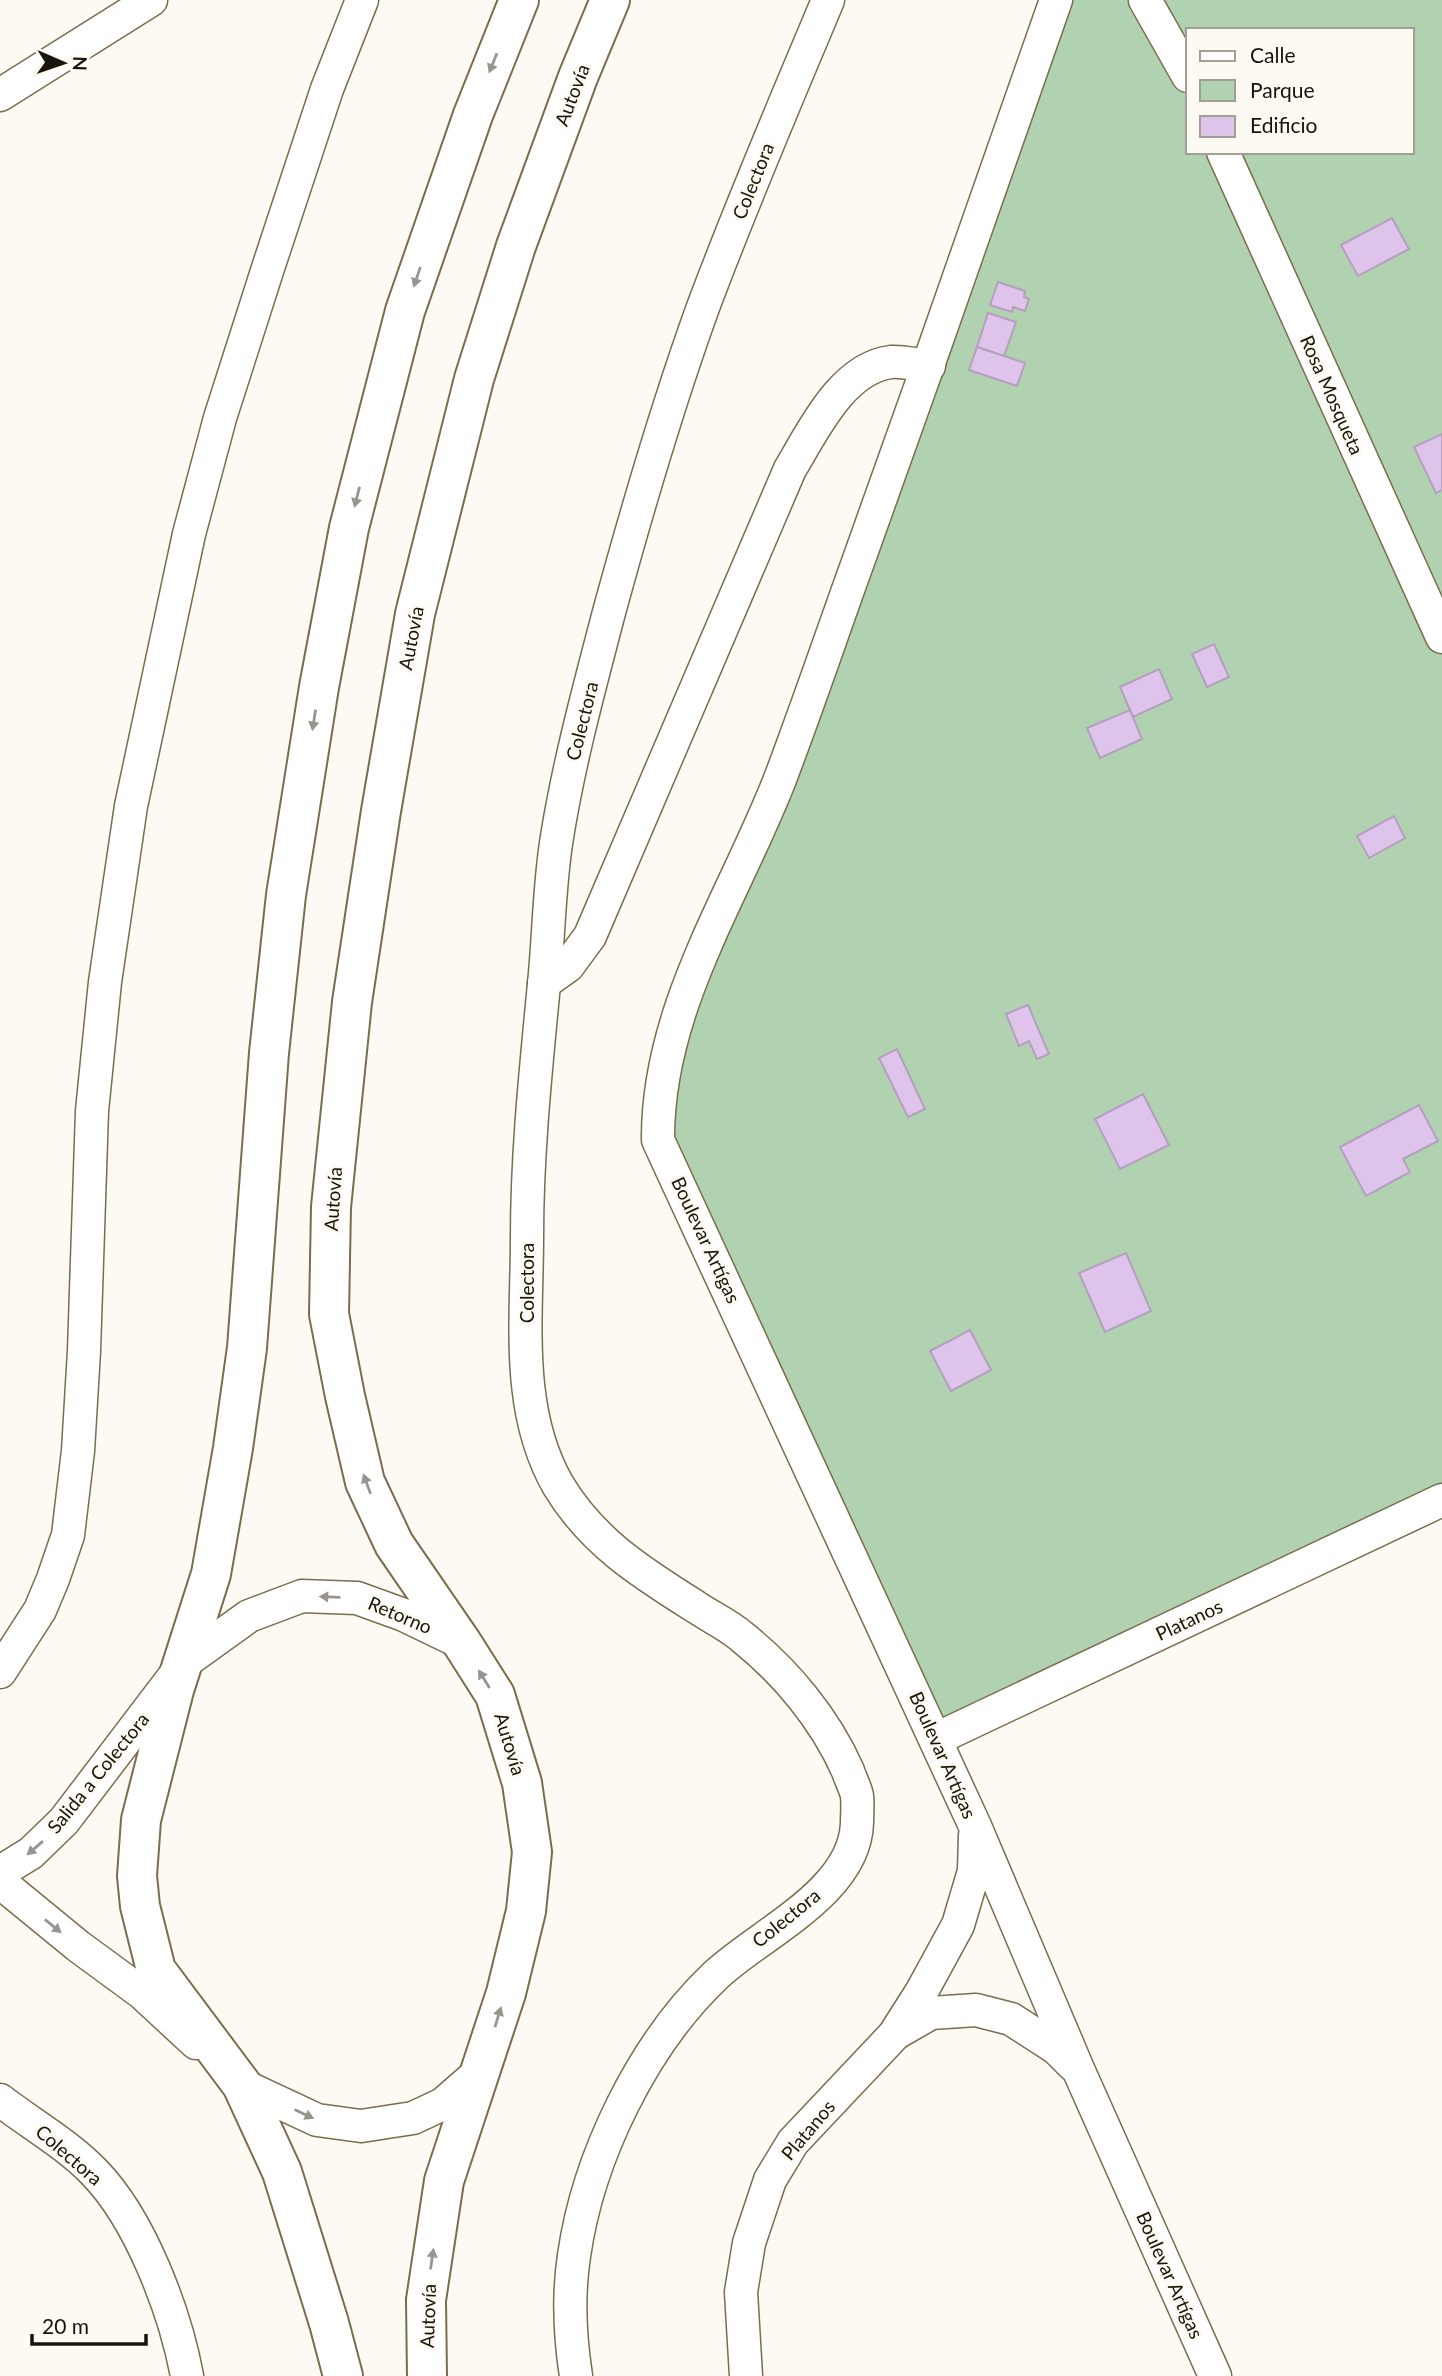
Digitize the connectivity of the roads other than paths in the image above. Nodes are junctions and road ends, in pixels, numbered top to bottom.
1 (519, 0) edge
2 (610, 0) edge
3 (828, 0) edge
4 (1056, 0) edge
5 (1145, 0) edge
6 (360, 1) edge
7 (139, 3) edge
8 (1186, 72) edge
9 (0, 95) edge
10 (1224, 154) edge
11 (929, 366) junction
12 (1442, 637) edge
13 (544, 983) junction
14 (1442, 1500) edge
15 (462, 1643) junction
16 (185, 1662) junction
17 (0, 1672) edge
18 (936, 1739) junction
19 (975, 1826) junction
20 (0, 1872) edge
21 (0, 1882) edge
22 (894, 2035) junction
23 (1078, 2069) junction
24 (482, 2070) junction
25 (242, 2085) junction
26 (0, 2100) edge
27 (187, 2376) edge
28 (343, 2376) edge
29 (427, 2376) edge
30 (576, 2376) edge
31 (746, 2376) edge
32 (1215, 2376) edge

1 -> 16 street
15 -> 2 street, Autovía
3 - 13 street, Colectora
4 - 11 street
5 - 8 street
6 - 17 street
7 - 9 street
10 - 12 street, Rosa Mosqueta
11 - 13 street
11 - 18 street, Boulevar Artígas
13 - 30 street, Colectora
14 - 18 street, Platanos
15 -> 16 street, Retorno
24 -> 15 street, Autovía
16 -> 20 street, Salida a Colectora
16 - 25 street
18 - 19 street, Boulevar Artígas
19 - 22 street, Platanos
19 - 23 street, Boulevar Artígas
21 -> 25 street
22 - 23 street, Platanos
22 - 31 street, Platanos
23 - 32 street, Boulevar Artígas
25 -> 24 street
29 -> 24 street, Autovía
25 - 28 street
26 - 27 street, Colectora

